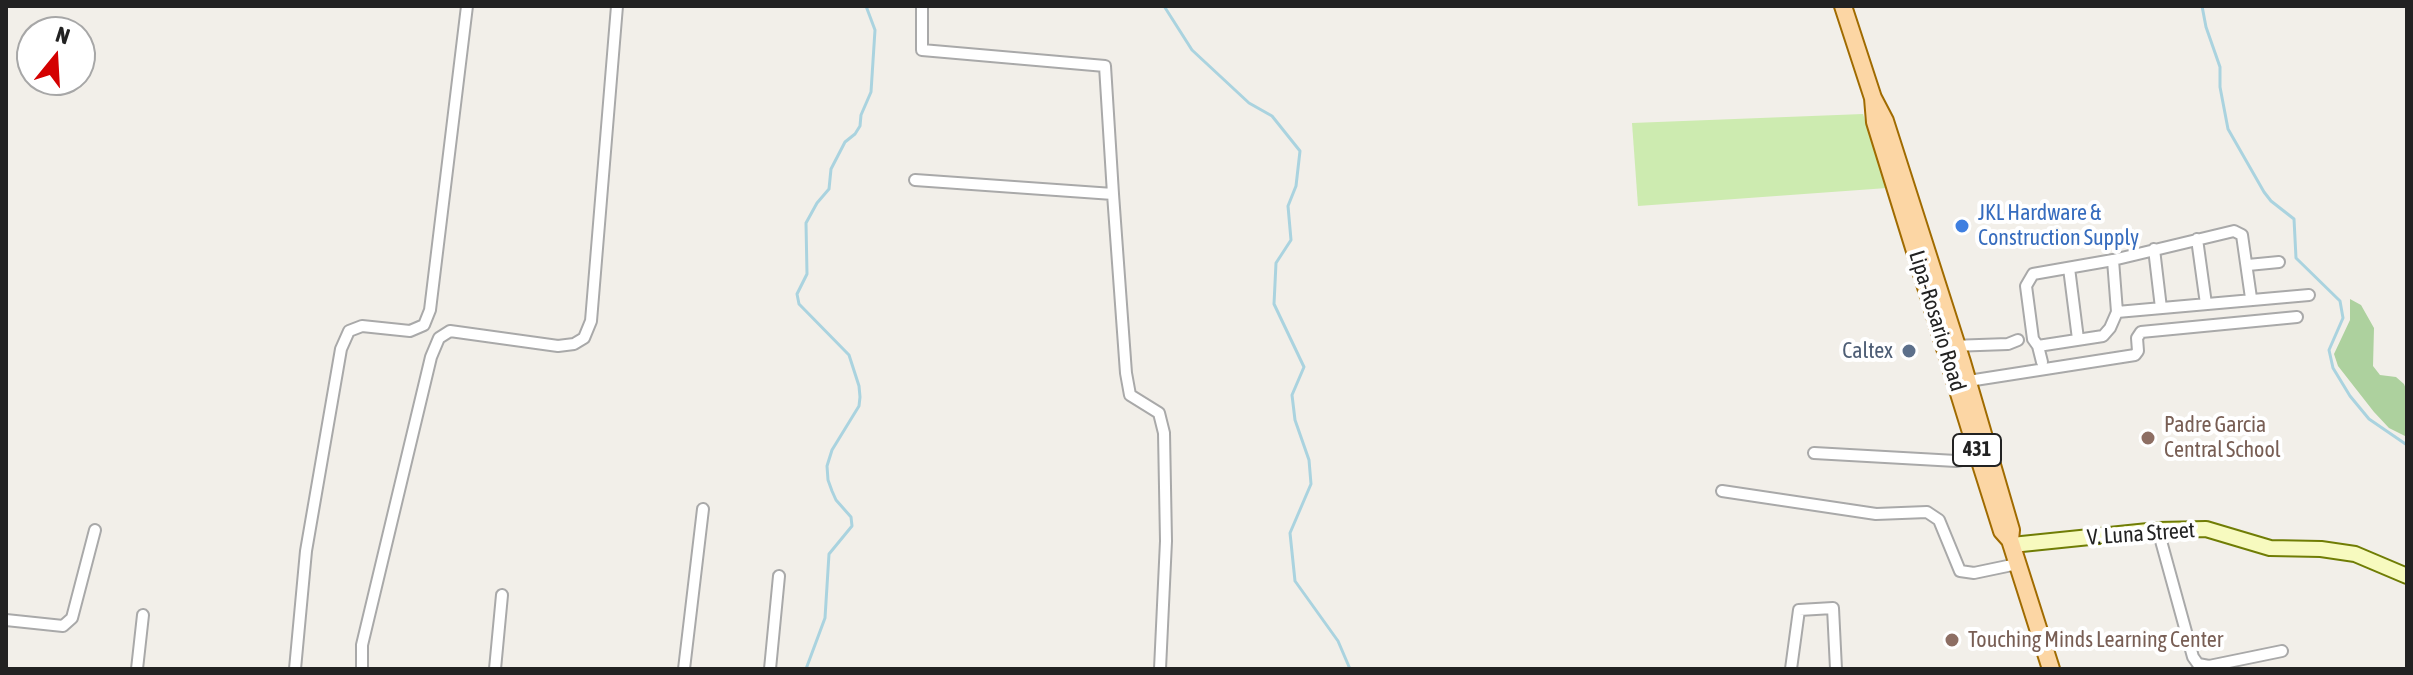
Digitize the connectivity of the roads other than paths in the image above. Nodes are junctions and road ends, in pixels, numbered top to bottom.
1 (467, 6) edge
2 (617, 6) edge
3 (922, 6) edge
4 (1843, 6) edge
5 (915, 180) dead end
6 (1113, 194) junction
7 (2197, 239) junction
8 (2154, 249) junction
9 (2113, 260) junction
10 (2279, 262) dead end
11 (2248, 265) junction
12 (2069, 268) junction
13 (2309, 295) dead end
14 (2251, 298) junction
15 (2206, 304) junction
16 (2161, 308) junction
17 (2117, 312) junction
18 (2297, 317) dead end
19 (2078, 339) junction
20 (2036, 342) junction
21 (1950, 346) junction
22 (2042, 362) dead end
23 (1962, 382) junction
24 (1814, 453) dead end
25 (1984, 456) junction
26 (1722, 491) dead end
27 (703, 509) dead end
28 (95, 530) dead end
29 (2158, 530) junction
30 (2011, 543) junction
31 (2017, 564) junction
32 (779, 576) dead end
33 (2407, 576) edge
34 (502, 595) dead end
35 (143, 615) dead end
36 (6, 620) edge
37 (2282, 651) dead end
38 (137, 669) edge
39 (295, 669) edge
40 (362, 669) edge
41 (495, 669) edge
42 (684, 669) edge
43 (770, 669) edge
44 (1160, 669) edge
45 (1791, 669) edge
46 (1836, 669) edge
47 (2051, 669) edge

1 - 39 street
2 - 40 street
3 - 6 street
4 - 21 main road, Lipa-Rosario Road
5 - 6 street
6 - 44 street
7 - 8 street
7 - 11 street
7 - 15 street
8 - 9 street
8 - 16 street
9 - 12 street
9 - 17 street
10 - 11 street
11 - 14 street
12 - 19 street
12 - 20 street
13 - 14 street
14 - 15 street
15 - 16 street
16 - 17 street
17 - 19 street
18 - 23 street
19 - 20 street
20 - 21 street
20 - 22 street
21 - 23 main road, Lipa-Rosario Road
23 - 25 main road, Lipa-Rosario Road / 431
24 - 25 street
25 - 30 main road, Lipa-Rosario Road / 431
26 - 31 street
27 - 42 street
28 - 36 street
29 - 30 street, V. Luna Street
29 - 33 street, V. Luna Street
29 - 37 street
30 - 31 main road, Lipa-Rosario Road / 431
31 - 47 main road, Lipa-Rosario Road / 431
32 - 43 street
34 - 41 street
35 - 38 street
45 - 46 street

